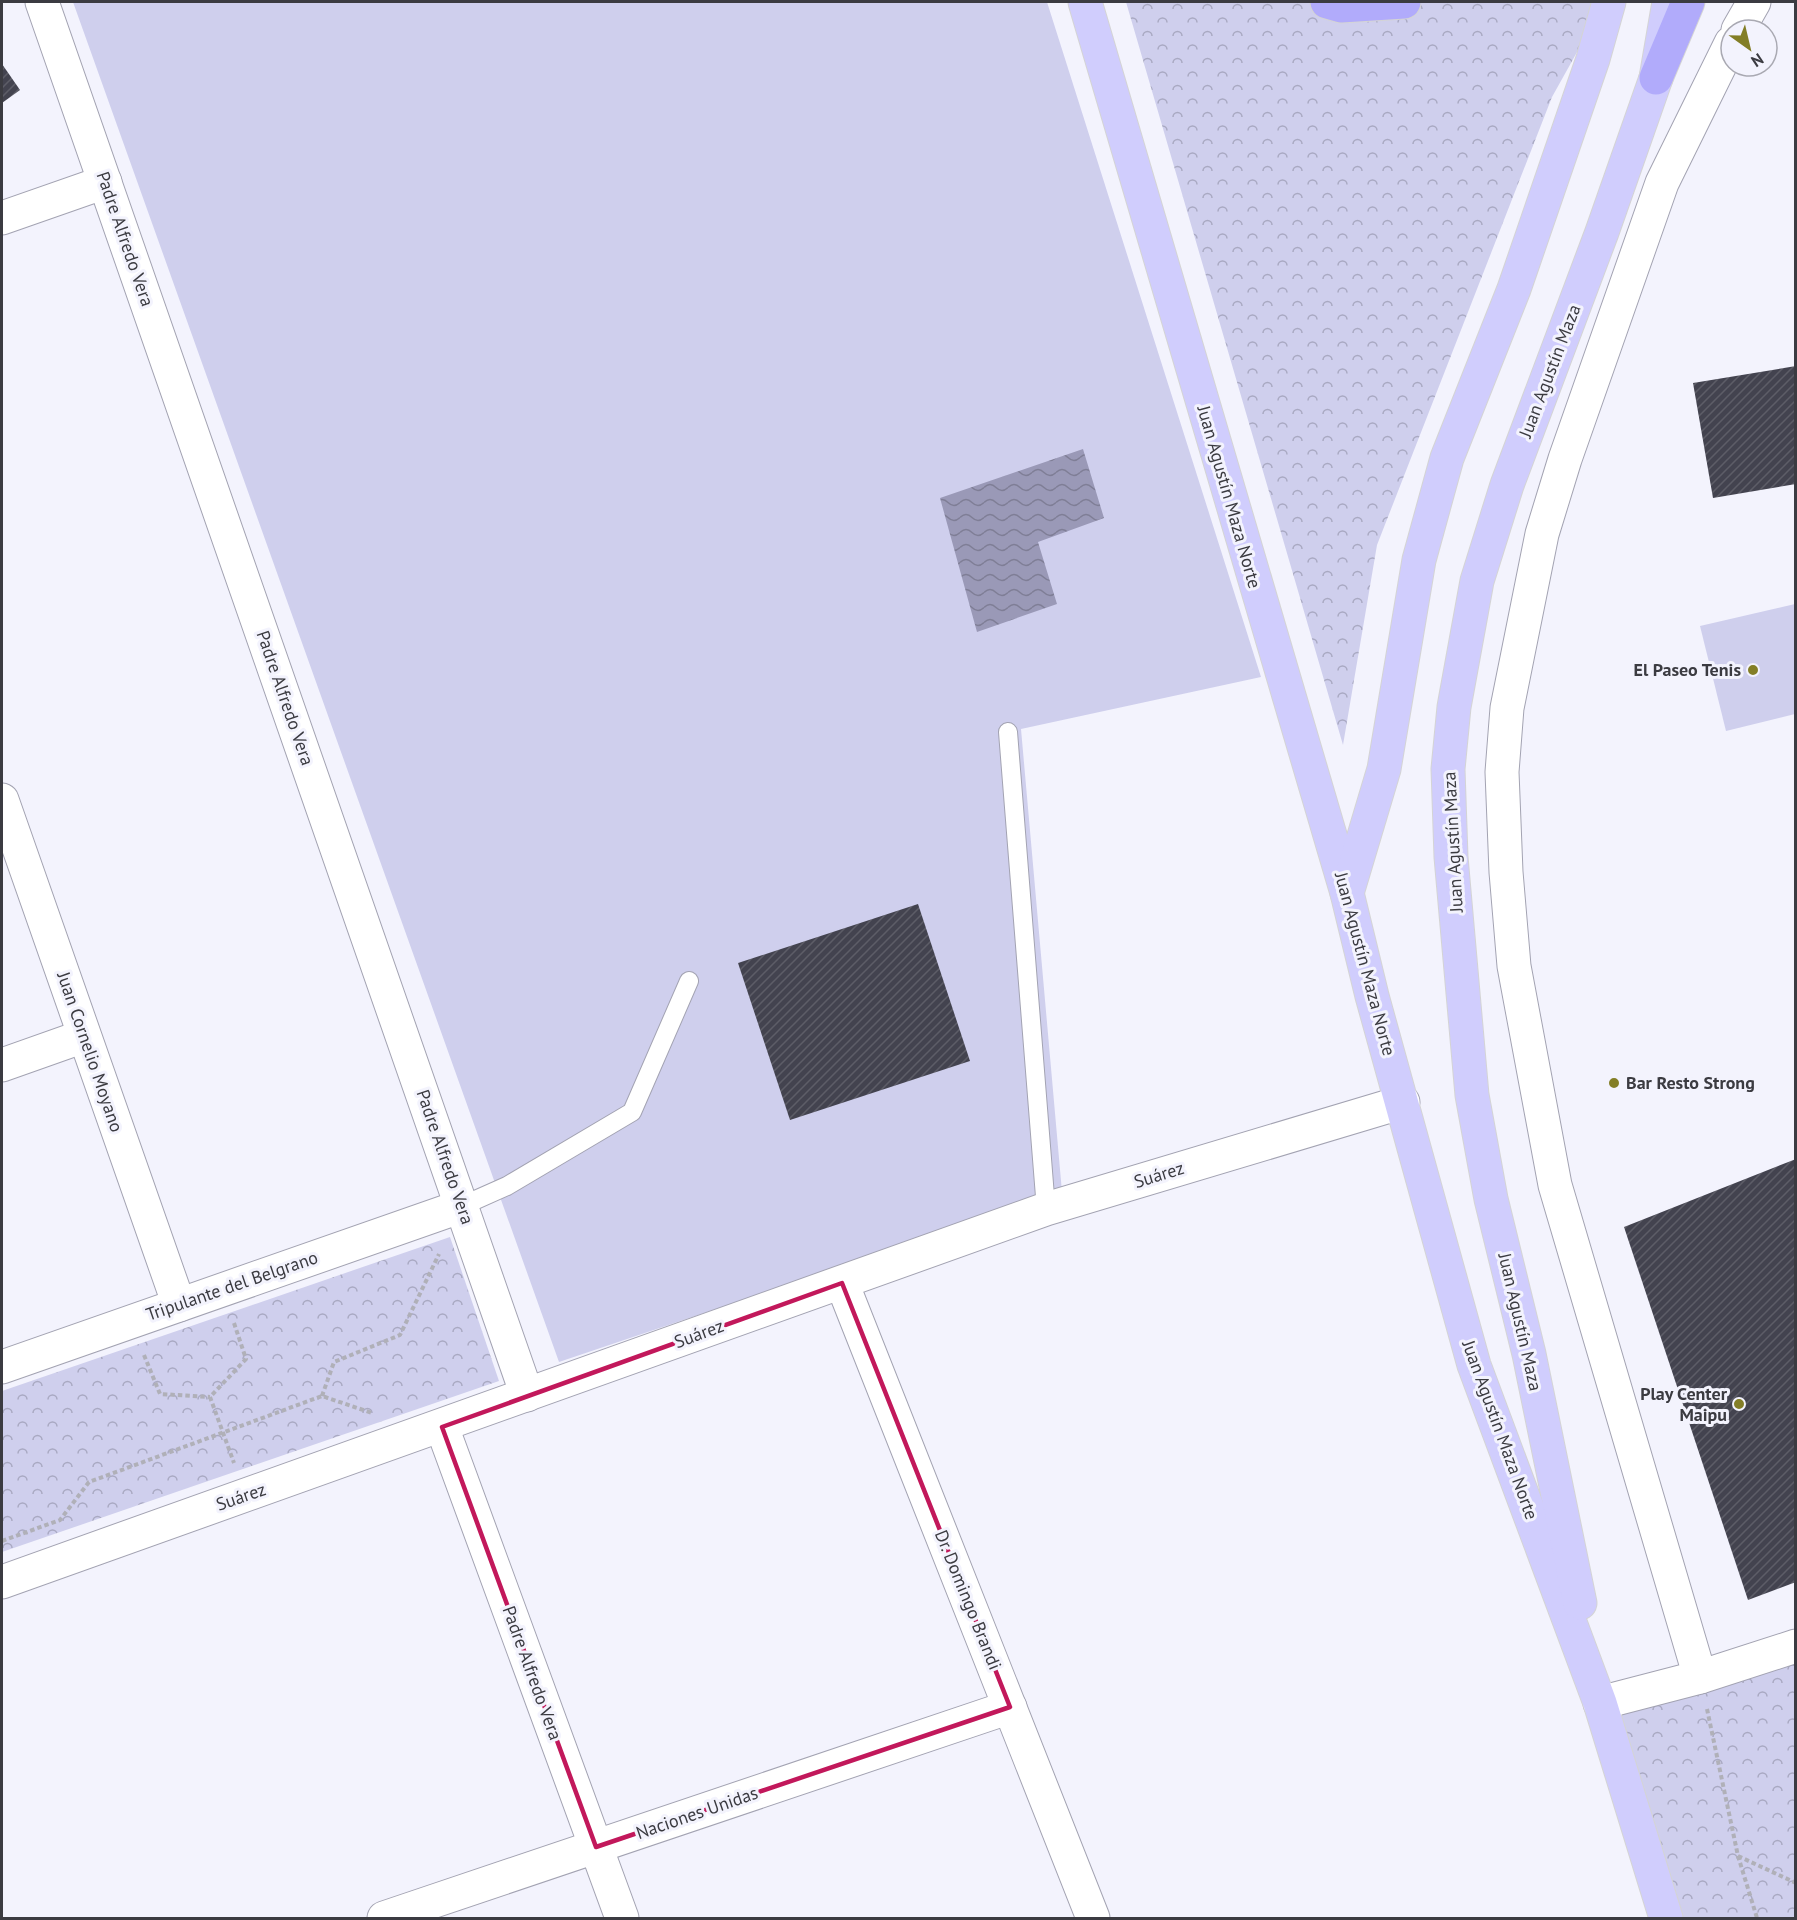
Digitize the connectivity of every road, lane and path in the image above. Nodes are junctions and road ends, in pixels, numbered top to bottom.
1 (42, 2) edge
2 (1085, 2) edge
3 (1327, 2) edge
4 (1404, 2) edge
5 (1609, 2) edge
6 (1669, 2) edge
7 (1688, 2) edge
8 (1754, 2) edge
9 (1745, 18) edge
10 (1719, 67) edge
11 (1656, 78) junction
12 (105, 182) junction
13 (2, 218) edge
14 (1008, 732) dead end
15 (2, 800) edge
16 (1347, 893) junction
17 (689, 981) dead end
18 (84, 1036) junction
19 (2, 1065) edge
20 (1402, 1102) junction
21 (462, 1206) junction
22 (1046, 1209) junction
23 (842, 1283) junction
24 (222, 1289) junction
25 (179, 1305) junction
26 (130, 1322) junction
27 (2, 1367) edge
28 (527, 1395) junction
29 (322, 1396) junction
30 (210, 1397) junction
31 (442, 1427) junction
32 (223, 1433) junction
33 (385, 1447) junction
34 (245, 1495) junction
35 (2, 1541) edge
36 (2, 1582) edge
37 (1795, 1647) edge
38 (1700, 1677) junction
39 (1600, 1703) junction
40 (1010, 1707) junction
41 (596, 1847) junction
42 (1737, 1856) junction
43 (1796, 1883) edge
44 (384, 1918) edge
45 (622, 1918) edge
46 (1093, 1918) edge
47 (1666, 1918) edge
48 (1757, 1918) edge

1 - 12 street, Padre Alfredo Vera
2 - 16 main road, Juan Agustín Maza Norte
3 - 4 highway
5 - 16 main road
6 - 11 main road, Juan Agustín Maza
7 - 11 highway
8 - 9 street
10 - 38 street
11 - 39 main road, Juan Agustín Maza
12 - 13 street
12 - 21 street, Padre Alfredo Vera
14 - 22 lane
15 - 18 street, Juan Cornelio Moyano
16 - 20 main road, Juan Agustín Maza Norte
17 - 21 lane
18 - 19 street
18 - 25 street, Juan Cornelio Moyano
20 - 22 street, Suárez
20 - 39 main road, Juan Agustín Maza Norte
21 - 24 street, Tripulante del Belgrano
21 - 28 street, Padre Alfredo Vera
21 - 29 path
22 - 23 street, Suárez
23 - 28 street, Suárez
23 - 40 street, Dr. Domingo Brandi
24 - 25 street, Tripulante del Belgrano
24 - 30 path
25 - 26 street, Tripulante del Belgrano
26 - 27 street, Tripulante del Belgrano
26 - 30 path
28 - 31 street, Suárez
29 - 32 path
29 - 33 path
30 - 32 path
31 - 33 street, Suárez
31 - 41 street, Padre Alfredo Vera
32 - 34 path
32 - 35 path
33 - 34 street, Suárez
34 - 36 street, Suárez
37 - 38 street
38 - 39 street
38 - 42 path
39 - 47 main road, Juan Agustín Maza Norte
40 - 41 street, Naciones Unidas
40 - 46 street, Dr. Domingo Brandi
41 - 44 street, Naciones Unidas
41 - 45 street, Padre Alfredo Vera
42 - 43 path
42 - 48 path

